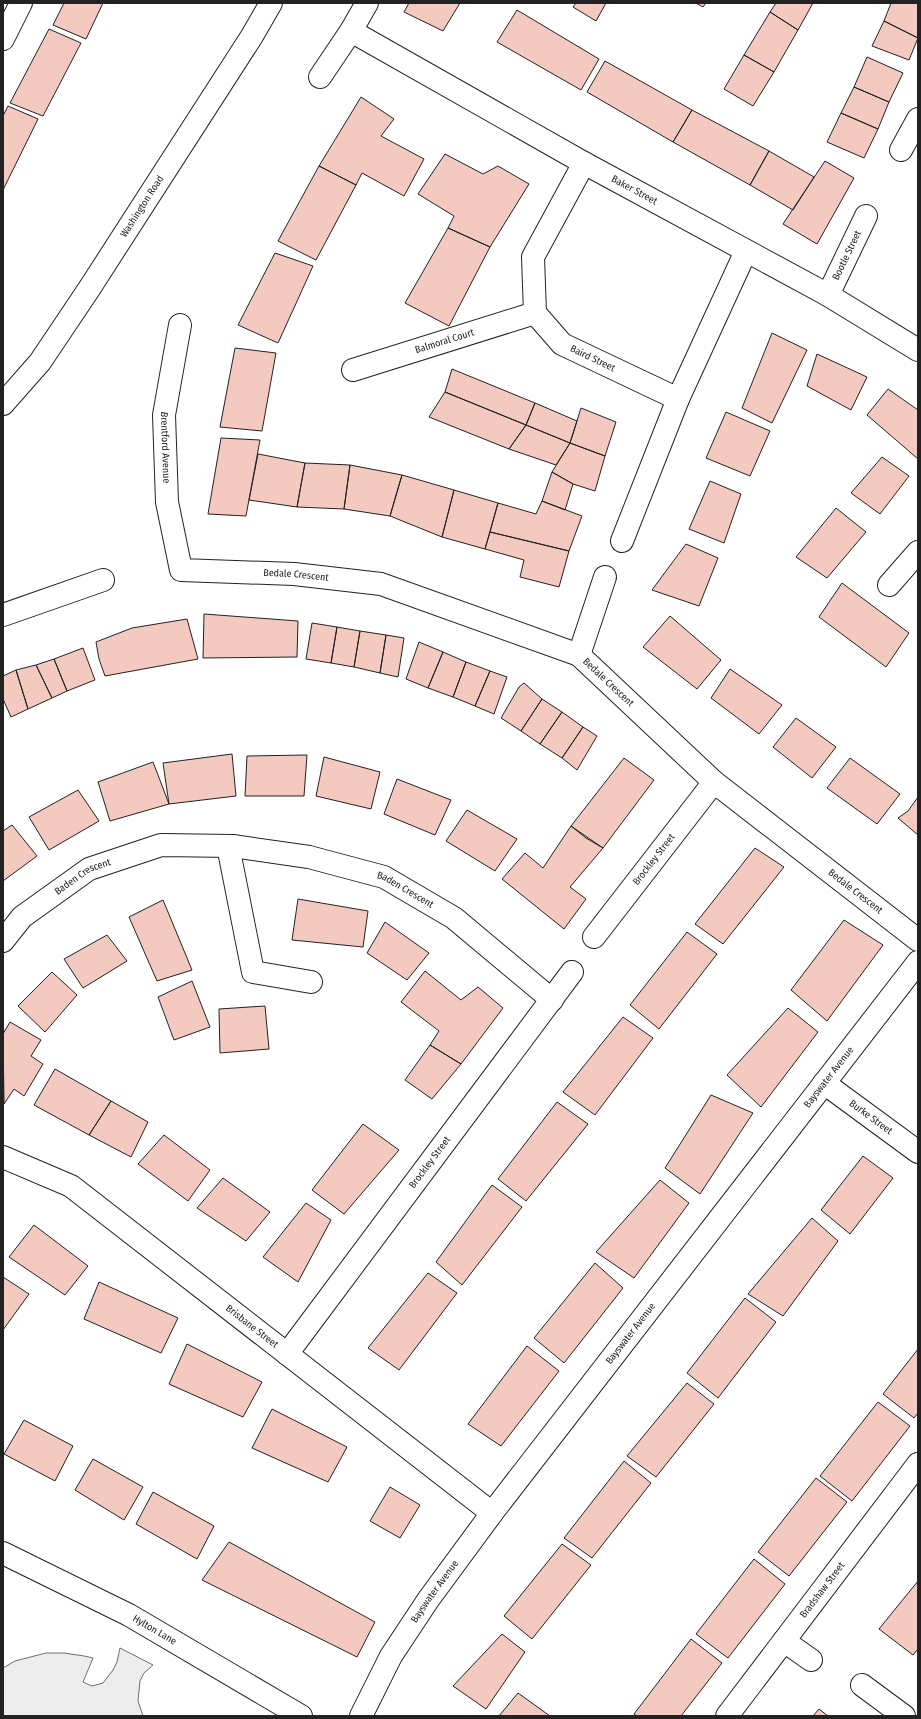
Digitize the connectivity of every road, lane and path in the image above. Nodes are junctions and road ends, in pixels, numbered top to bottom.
1 (21, 3) edge
2 (271, 3) edge
3 (367, 3) edge
4 (351, 31) junction
5 (3, 39) edge
6 (320, 77) dead end
7 (918, 119) edge
8 (901, 150) dead end
9 (584, 163) junction
10 (866, 216) dead end
11 (746, 251) junction
12 (828, 295) junction
13 (535, 313) junction
14 (180, 325) dead end
15 (918, 350) edge
16 (353, 370) dead end
17 (678, 399) junction
18 (3, 404) edge
19 (622, 541) dead end
20 (918, 552) edge
21 (181, 570) joint
22 (605, 576) dead end
23 (103, 580) dead end
24 (889, 585) dead end
25 (3, 615) edge
26 (579, 655) junction
27 (714, 782) junction
28 (228, 846) junction
29 (594, 938) dead end
30 (918, 940) edge
31 (3, 941) edge
32 (918, 962) edge
33 (572, 972) dead end
34 (312, 982) dead end
35 (552, 1000) junction
36 (824, 1083) junction
37 (918, 1152) edge
38 (3, 1157) edge
39 (287, 1354) junction
40 (918, 1464) edge
41 (492, 1513) junction
42 (3, 1553) edge
43 (784, 1641) junction
44 (811, 1660) dead end
45 (862, 1685) dead end
46 (301, 1716) edge
47 (361, 1716) edge
48 (727, 1716) edge
49 (904, 1716) edge

1 - 5 street
2 - 18 street, Washington Road
3 - 4 street
4 - 6 street
4 - 9 street, Baker Street
7 - 8 street
9 - 11 street, Baker Street
9 - 13 street
10 - 12 street, Bootle Street
11 - 12 street, Baker Street
11 - 17 street
12 - 15 street, Baker Street
13 - 16 street, Balmoral Court
13 - 17 street, Baird Street
14 - 21 street, Brentford Avenue
17 - 19 street
20 - 24 street
21 - 26 street, Bedale Crescent
22 - 26 street
23 - 25 street
26 - 27 street, Bedale Crescent
27 - 29 street, Brockley Street
27 - 30 street, Bedale Crescent
28 - 31 street, Baden Crescent
28 - 34 street
28 - 35 street, Baden Crescent
32 - 36 street, Bayswater Avenue
33 - 35 street, Brockley Street
35 - 39 street, Brockley Street
36 - 37 street, Burke Street
36 - 41 street, Bayswater Avenue
38 - 39 street, Brisbane Street
39 - 41 street, Brisbane Street
40 - 43 street, Bradshaw Street
41 - 47 street, Bayswater Avenue
42 - 46 street, Hylton Lane
43 - 44 street
43 - 48 street, Bradshaw Street
45 - 49 street

